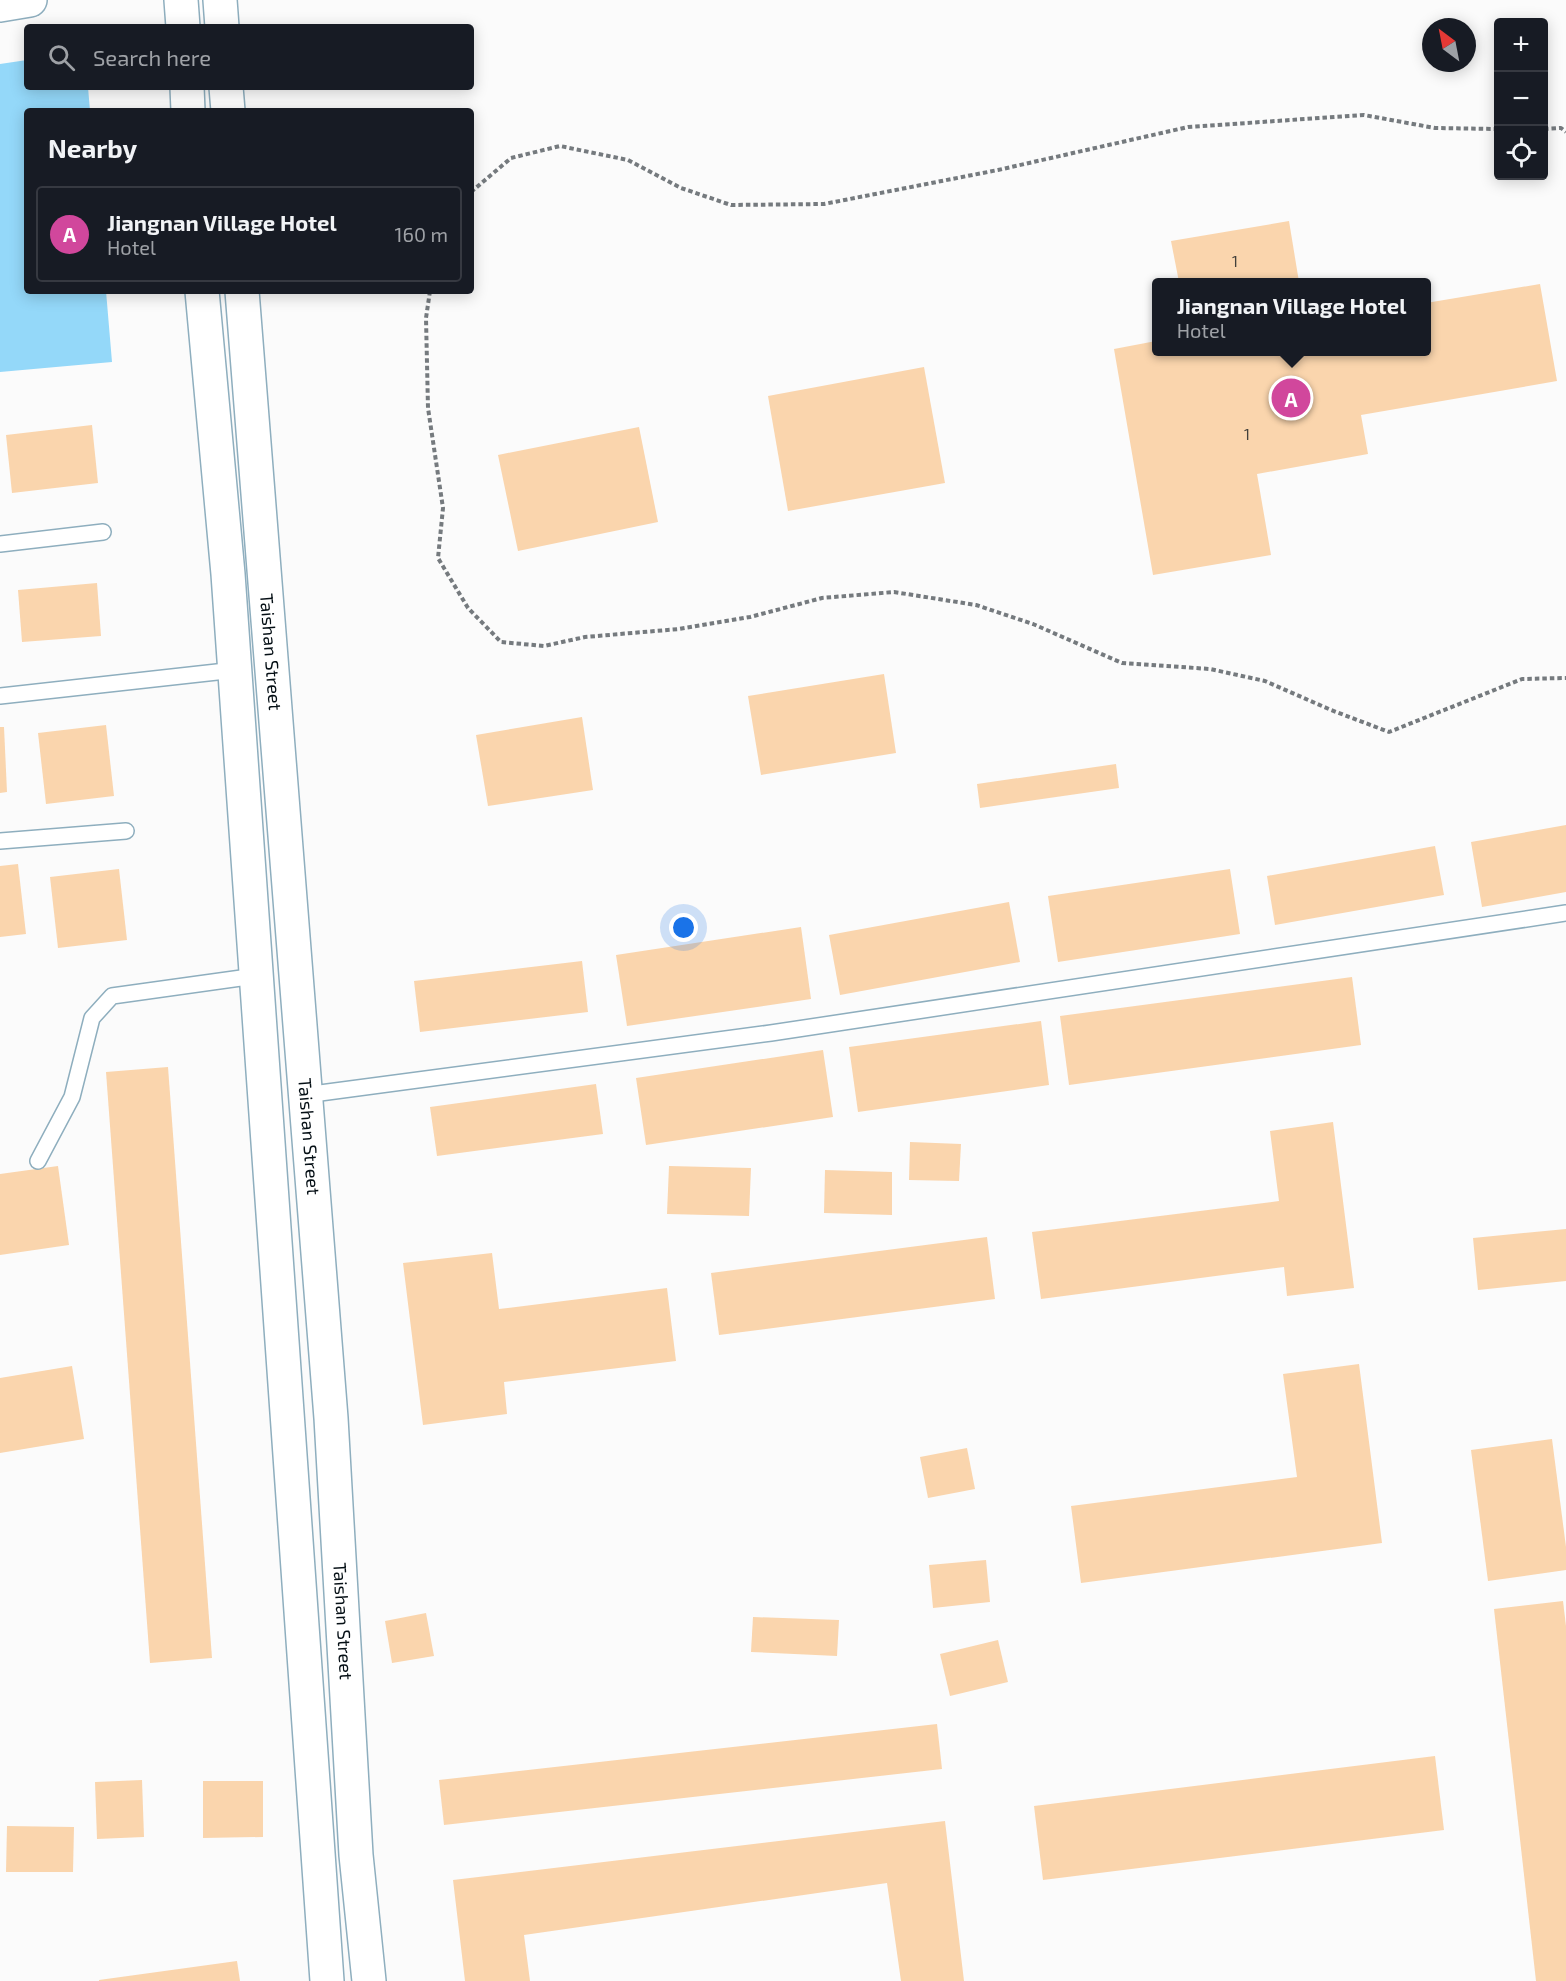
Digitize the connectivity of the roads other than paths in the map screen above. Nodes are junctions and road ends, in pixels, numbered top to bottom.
1 (30, 0) edge
2 (181, 0) edge
3 (220, 0) edge
4 (0, 4) edge
5 (183, 24) edge
6 (222, 24) edge
7 (187, 90) edge
8 (226, 90) edge
9 (188, 108) edge
10 (228, 108) edge
11 (202, 294) edge
12 (242, 294) edge
13 (103, 532) dead end
14 (0, 544) edge
15 (235, 670) junction
16 (0, 696) edge
17 (126, 831) dead end
18 (0, 841) edge
19 (1566, 913) edge
20 (256, 976) junction
21 (305, 1095) junction
22 (38, 1161) dead end
23 (327, 1981) edge
24 (369, 1981) edge

1 - 4 main road
2 - 5 main road
3 - 6 main road
7 - 9 main road
8 - 10 main road
11 - 15 main road, Taishan Street
12 - 21 main road, Taishan Street
13 - 14 lane
15 - 16 lane
15 - 20 main road, Taishan Street
17 - 18 lane
19 - 21 lane
20 - 22 lane
20 - 23 main road, Taishan Street
21 - 24 main road, Taishan Street

